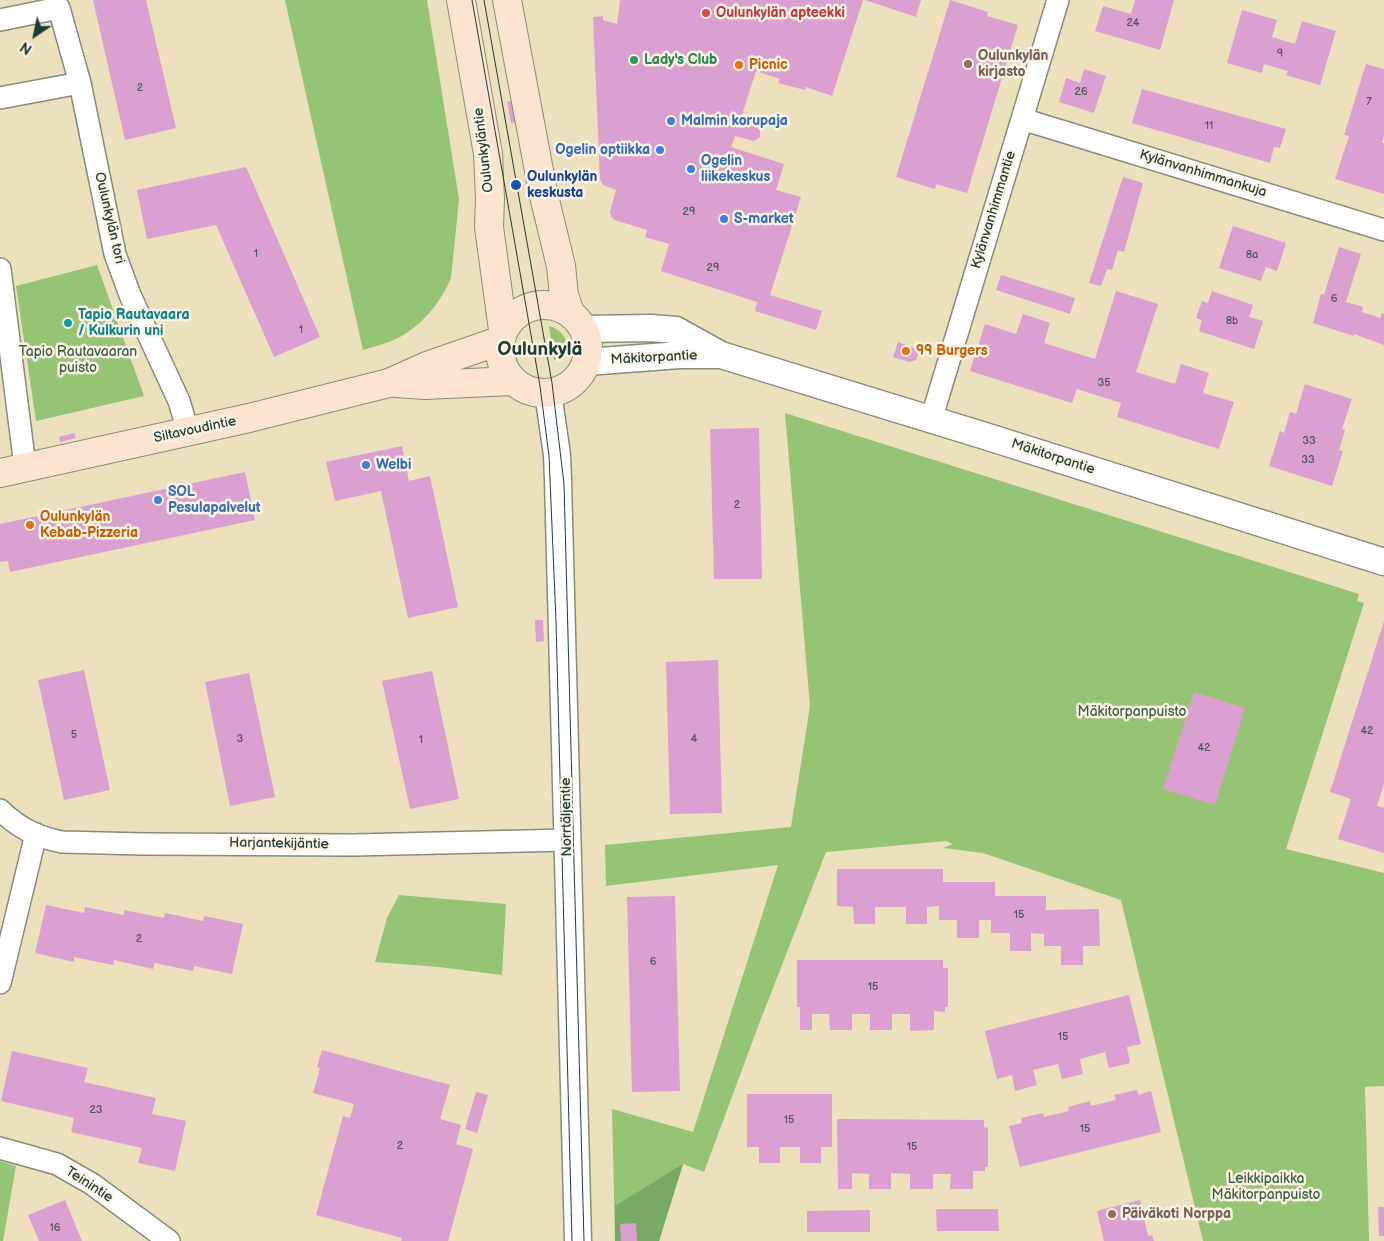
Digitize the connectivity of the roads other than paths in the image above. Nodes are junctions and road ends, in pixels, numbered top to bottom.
1 (461, 0) edge
2 (507, 0) edge
3 (1058, 0) edge
4 (0, 20) edge
5 (80, 83) junction
6 (0, 98) edge
7 (1022, 118) junction
8 (1384, 230) edge
9 (0, 269) edge
10 (577, 321) junction
11 (501, 335) junction
12 (722, 355) junction
13 (586, 362) junction
14 (513, 381) junction
15 (389, 383) junction
16 (548, 393) junction
17 (931, 420) junction
18 (188, 431) junction
19 (12, 470) edge
20 (1384, 562) edge
21 (0, 810) edge
22 (36, 834) junction
23 (567, 840) junction
24 (0, 983) edge
25 (0, 1148) edge
26 (169, 1241) edge
27 (578, 1241) edge

1 - 11 main road, Oulunkyläntie
2 - 10 main road
3 - 7 street, Kylänvanhimmantie
4 - 5 street, Oulunkylän tori
5 - 6 street
5 - 18 street, Oulunkylän tori
7 - 8 street, Kylänvanhimmankuja
7 - 17 street, Kylänvanhimmantie
9 - 19 street
10 - 11 main road
10 - 12 street, Mäkitorpantie
10 - 13 main road
11 - 14 main road
11 - 15 main road, Siltavoudintie
12 - 13 street, Mäkitorpantie
12 - 17 street, Mäkitorpantie
13 - 16 main road
14 - 15 main road, Siltavoudintie
14 - 16 main road
15 - 18 main road, Siltavoudintie
16 - 23 street, Norrtäljentie
17 - 20 street, Mäkitorpantie
18 - 19 main road, Siltavoudintie
21 - 22 street, Harjantekijäntie
22 - 23 street, Harjantekijäntie
22 - 24 street
23 - 27 street, Norrtäljentie
25 - 26 street, Teinintie

